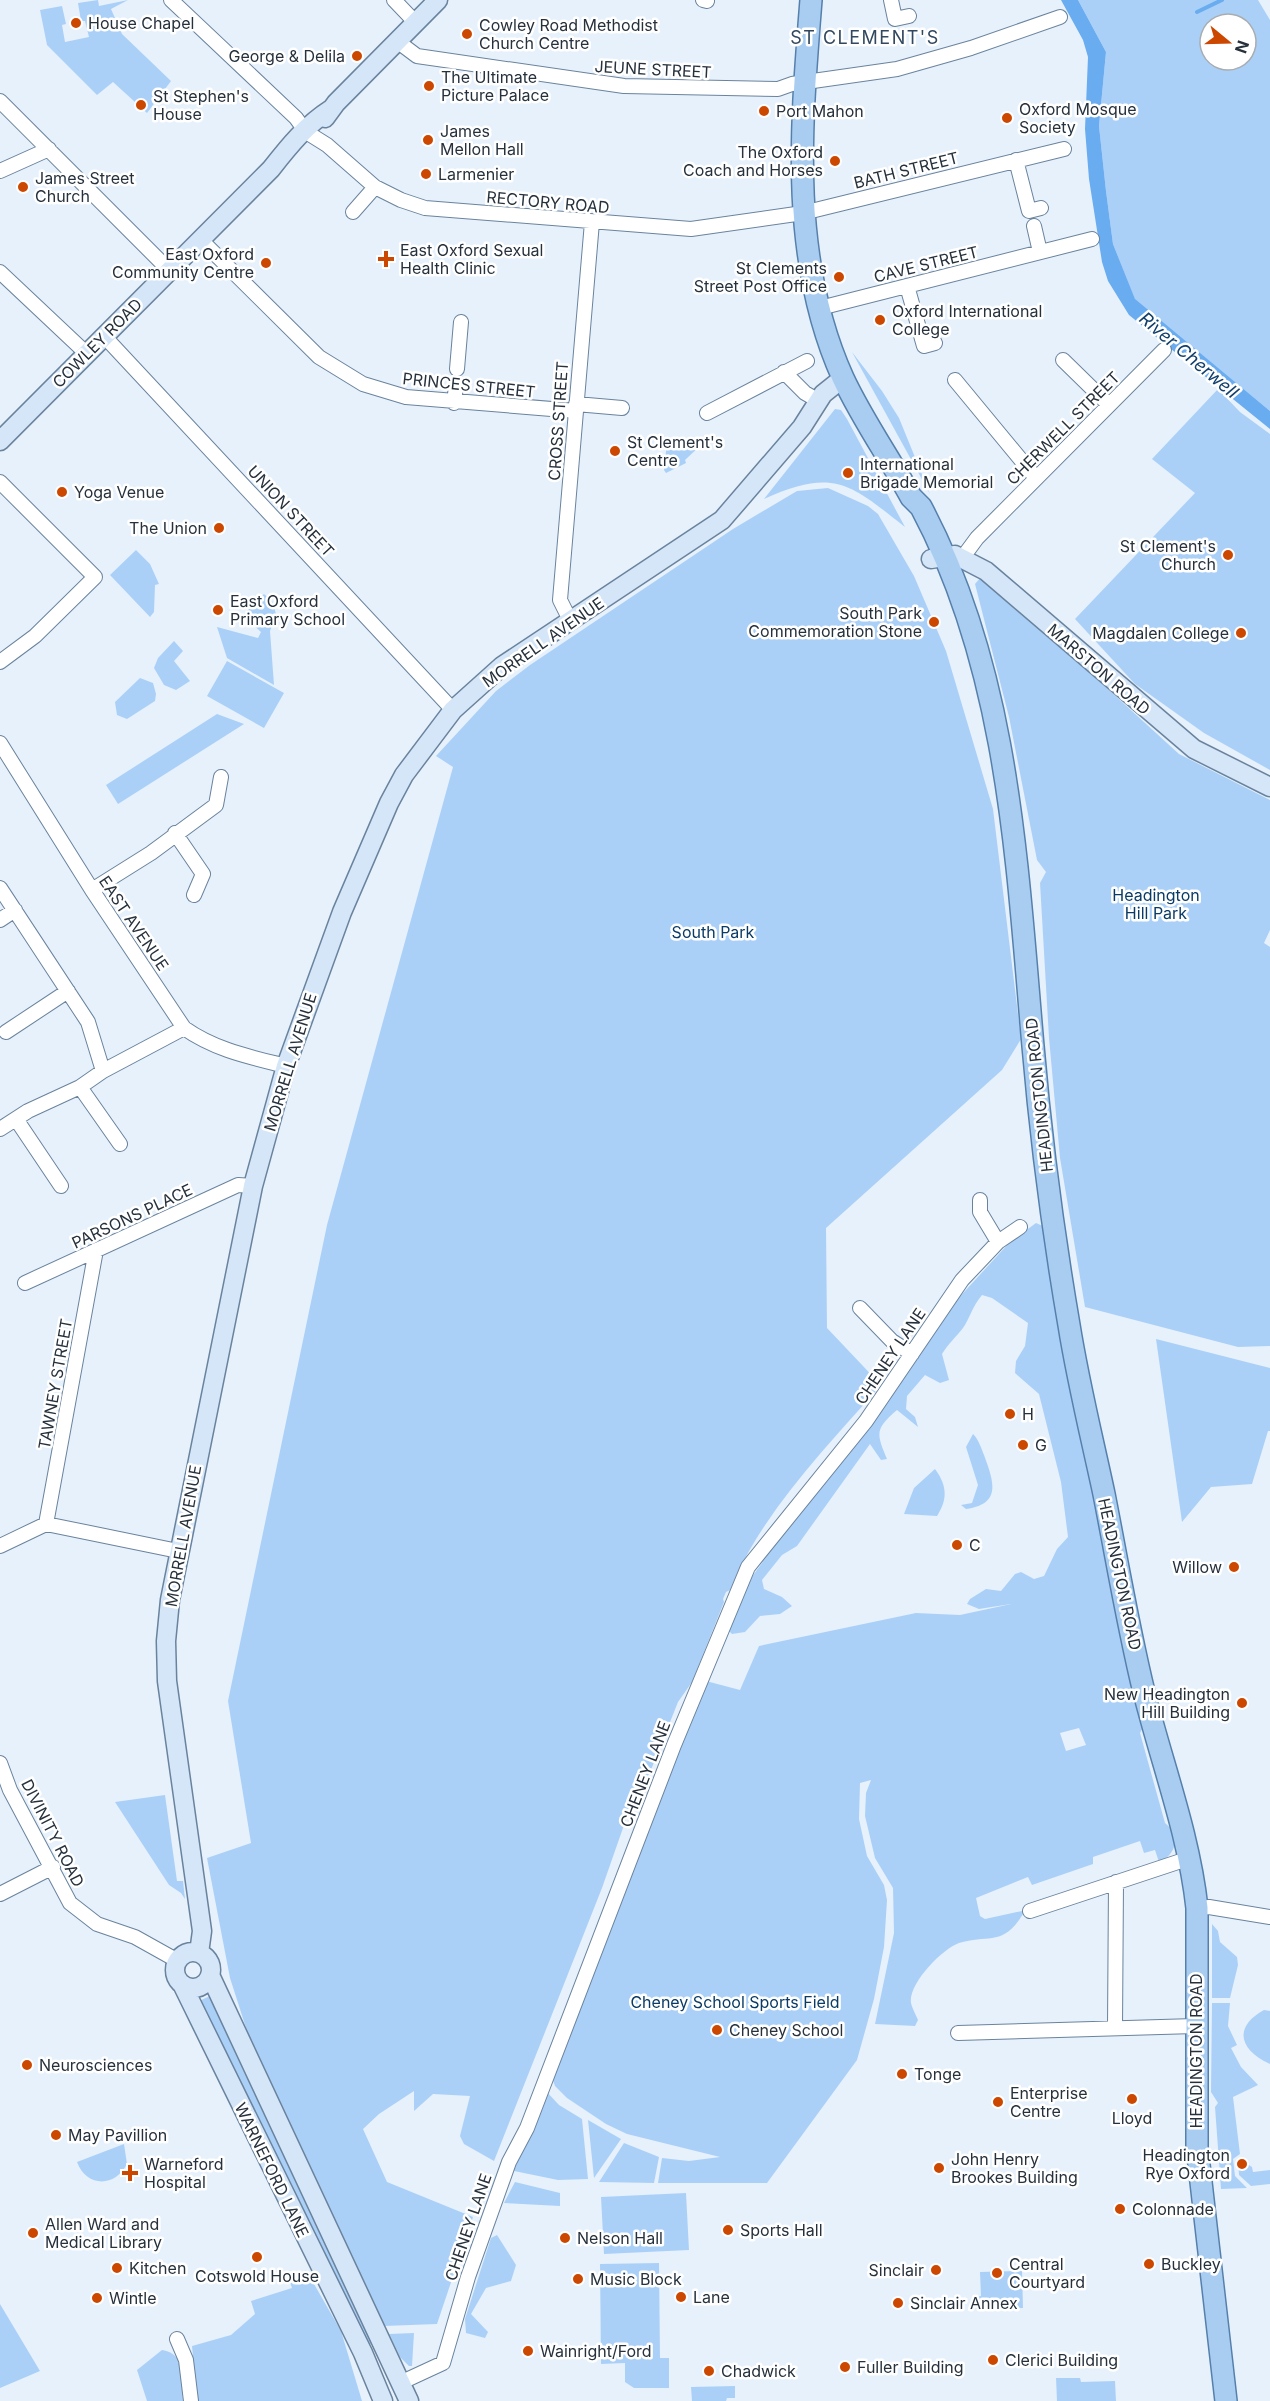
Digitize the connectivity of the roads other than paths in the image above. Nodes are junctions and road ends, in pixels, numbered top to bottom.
1 (171, 0) edge
2 (394, 0) edge
3 (438, 0) edge
4 (811, 0) edge
5 (891, 0) edge
6 (909, 16) dead end
7 (1060, 17) dead end
8 (416, 23) junction
9 (397, 41) junction
10 (804, 82) junction
11 (0, 101) edge
12 (307, 132) junction
13 (49, 149) junction
14 (1064, 149) dead end
15 (1016, 160) junction
16 (0, 171) edge
17 (375, 187) junction
18 (1041, 208) dead end
19 (353, 212) dead end
20 (803, 213) junction
21 (592, 222) junction
22 (1034, 226) dead end
23 (1092, 239) dead end
24 (201, 240) junction
25 (1040, 252) junction
26 (170, 271) junction
27 (0, 272) edge
28 (907, 286) junction
29 (820, 308) junction
30 (461, 322) dead end
31 (104, 336) junction
32 (935, 343) dead end
33 (1164, 350) dead end
34 (86, 353) junction
35 (1063, 360) dead end
36 (807, 361) dead end
37 (457, 369) dead end
38 (784, 372) junction
39 (843, 378) junction
40 (955, 380) dead end
41 (456, 386) dead end
42 (819, 401) junction
43 (454, 403) junction
44 (1108, 405) junction
45 (576, 407) junction
46 (622, 408) dead end
47 (707, 413) dead end
48 (0, 441) edge
49 (1036, 478) junction
50 (0, 482) edge
51 (946, 557) junction
52 (570, 620) junction
53 (0, 662) edge
54 (453, 710) junction
55 (0, 743) edge
56 (221, 777) dead end
57 (1270, 788) edge
58 (175, 834) junction
59 (0, 888) edge
60 (92, 890) junction
61 (194, 896) dead end
62 (15, 910) junction
63 (0, 920) edge
64 (68, 991) junction
65 (184, 1028) junction
66 (6, 1032) dead end
67 (286, 1066) junction
68 (103, 1071) junction
69 (80, 1088) junction
70 (16, 1119) junction
71 (0, 1129) edge
72 (120, 1144) dead end
73 (61, 1186) dead end
74 (253, 1186) junction
75 (980, 1200) dead end
76 (1020, 1227) dead end
77 (998, 1242) junction
78 (96, 1250) junction
79 (25, 1282) dead end
80 (860, 1308) dead end
81 (912, 1354) junction
82 (46, 1524) junction
83 (0, 1546) edge
84 (178, 1551) junction
85 (0, 1763) edge
86 (1190, 1858) junction
87 (52, 1866) junction
88 (1116, 1882) junction
89 (0, 1894) edge
90 (1197, 1908) junction
91 (1030, 1911) dead end
92 (1270, 1917) edge
93 (199, 1953) junction
94 (178, 1961) junction
95 (210, 1975) junction
96 (183, 1986) junction
97 (1195, 2026) junction
98 (1115, 2027) junction
99 (958, 2032) dead end
100 (177, 2339) dead end
101 (382, 2342) junction
102 (363, 2353) junction
103 (402, 2382) junction
104 (192, 2401) edge
105 (383, 2401) edge
106 (409, 2401) edge
107 (1226, 2401) edge

1 - 12 street, RECTORY ROAD
2 - 8 street
3 - 8 street, COWLEY ROAD
4 - 10 main road, HEADINGTON ROAD
5 - 6 street
7 - 10 street, JEUNE STREET
8 - 9 street, COWLEY ROAD
9 - 10 street, JEUNE STREET
9 - 12 street, COWLEY ROAD
10 - 20 main road, HEADINGTON ROAD
11 - 13 street
12 - 17 street, RECTORY ROAD
12 - 24 street, COWLEY ROAD
13 - 16 street
13 - 26 street
14 - 15 street, BATH STREET
15 - 18 street
15 - 20 street, BATH STREET
17 - 19 street
17 - 21 street, RECTORY ROAD
20 - 21 street, RECTORY ROAD
20 - 29 main road, HEADINGTON ROAD
21 - 45 street, CROSS STREET
22 - 25 street
23 - 25 street, CAVE STREET
24 - 26 street, COWLEY ROAD
24 - 43 street, PRINCES STREET
25 - 28 street, CAVE STREET
26 - 31 street, COWLEY ROAD
27 - 34 street
28 - 29 street, CAVE STREET
28 - 32 street
29 - 39 main road, HEADINGTON ROAD
30 - 37 street
31 - 34 street, COWLEY ROAD
31 - 54 street, UNION STREET
33 - 44 street, CHERWELL STREET
34 - 48 street, COWLEY ROAD
35 - 44 street
36 - 38 street
38 - 42 street
38 - 47 street
39 - 42 street, MORRELL AVENUE
39 - 51 main road, HEADINGTON ROAD
40 - 49 street
41 - 43 street
42 - 52 street, MORRELL AVENUE
43 - 45 street, PRINCES STREET
44 - 49 street, CHERWELL STREET
45 - 46 street, PRINCES STREET
45 - 52 street, CROSS STREET
49 - 51 street, CHERWELL STREET
50 - 53 street
51 - 57 street, MARSTON ROAD
51 - 86 main road, HEADINGTON ROAD
52 - 54 street, MORRELL AVENUE
54 - 67 street, MORRELL AVENUE
55 - 60 street, EAST AVENUE
56 - 58 street
58 - 60 street
58 - 61 street
59 - 62 street
60 - 65 street, EAST AVENUE
62 - 63 street
62 - 64 street
64 - 66 street
64 - 68 street
65 - 67 street, EAST AVENUE
65 - 68 street
67 - 74 street, MORRELL AVENUE
68 - 69 street
69 - 70 street
69 - 72 street
70 - 71 street
70 - 73 street
74 - 78 street, PARSONS PLACE
74 - 84 street, MORRELL AVENUE
75 - 77 street
76 - 77 street, CHENEY LANE
77 - 81 street, CHENEY LANE
78 - 79 street, PARSONS PLACE
78 - 82 street, TAWNEY STREET
80 - 81 street
81 - 103 street, CHENEY LANE
82 - 83 street
82 - 84 street
84 - 93 street, MORRELL AVENUE
85 - 87 street, DIVINITY ROAD
86 - 88 street
86 - 90 main road, HEADINGTON ROAD
87 - 89 street
87 - 94 street, DIVINITY ROAD
88 - 91 street
88 - 98 street
90 - 92 street
90 - 97 main road, HEADINGTON ROAD
93 - 94 street
93 - 95 street
94 - 96 street
95 - 96 street
95 - 101 street, WARNEFORD LANE
96 - 102 street, WARNEFORD LANE
97 - 98 street
97 - 107 main road, HEADINGTON ROAD
98 - 99 street
100 - 104 street
101 - 102 street
101 - 103 street, WARNEFORD LANE
102 - 105 street, WARNEFORD LANE
103 - 106 street, WARNEFORD LANE

